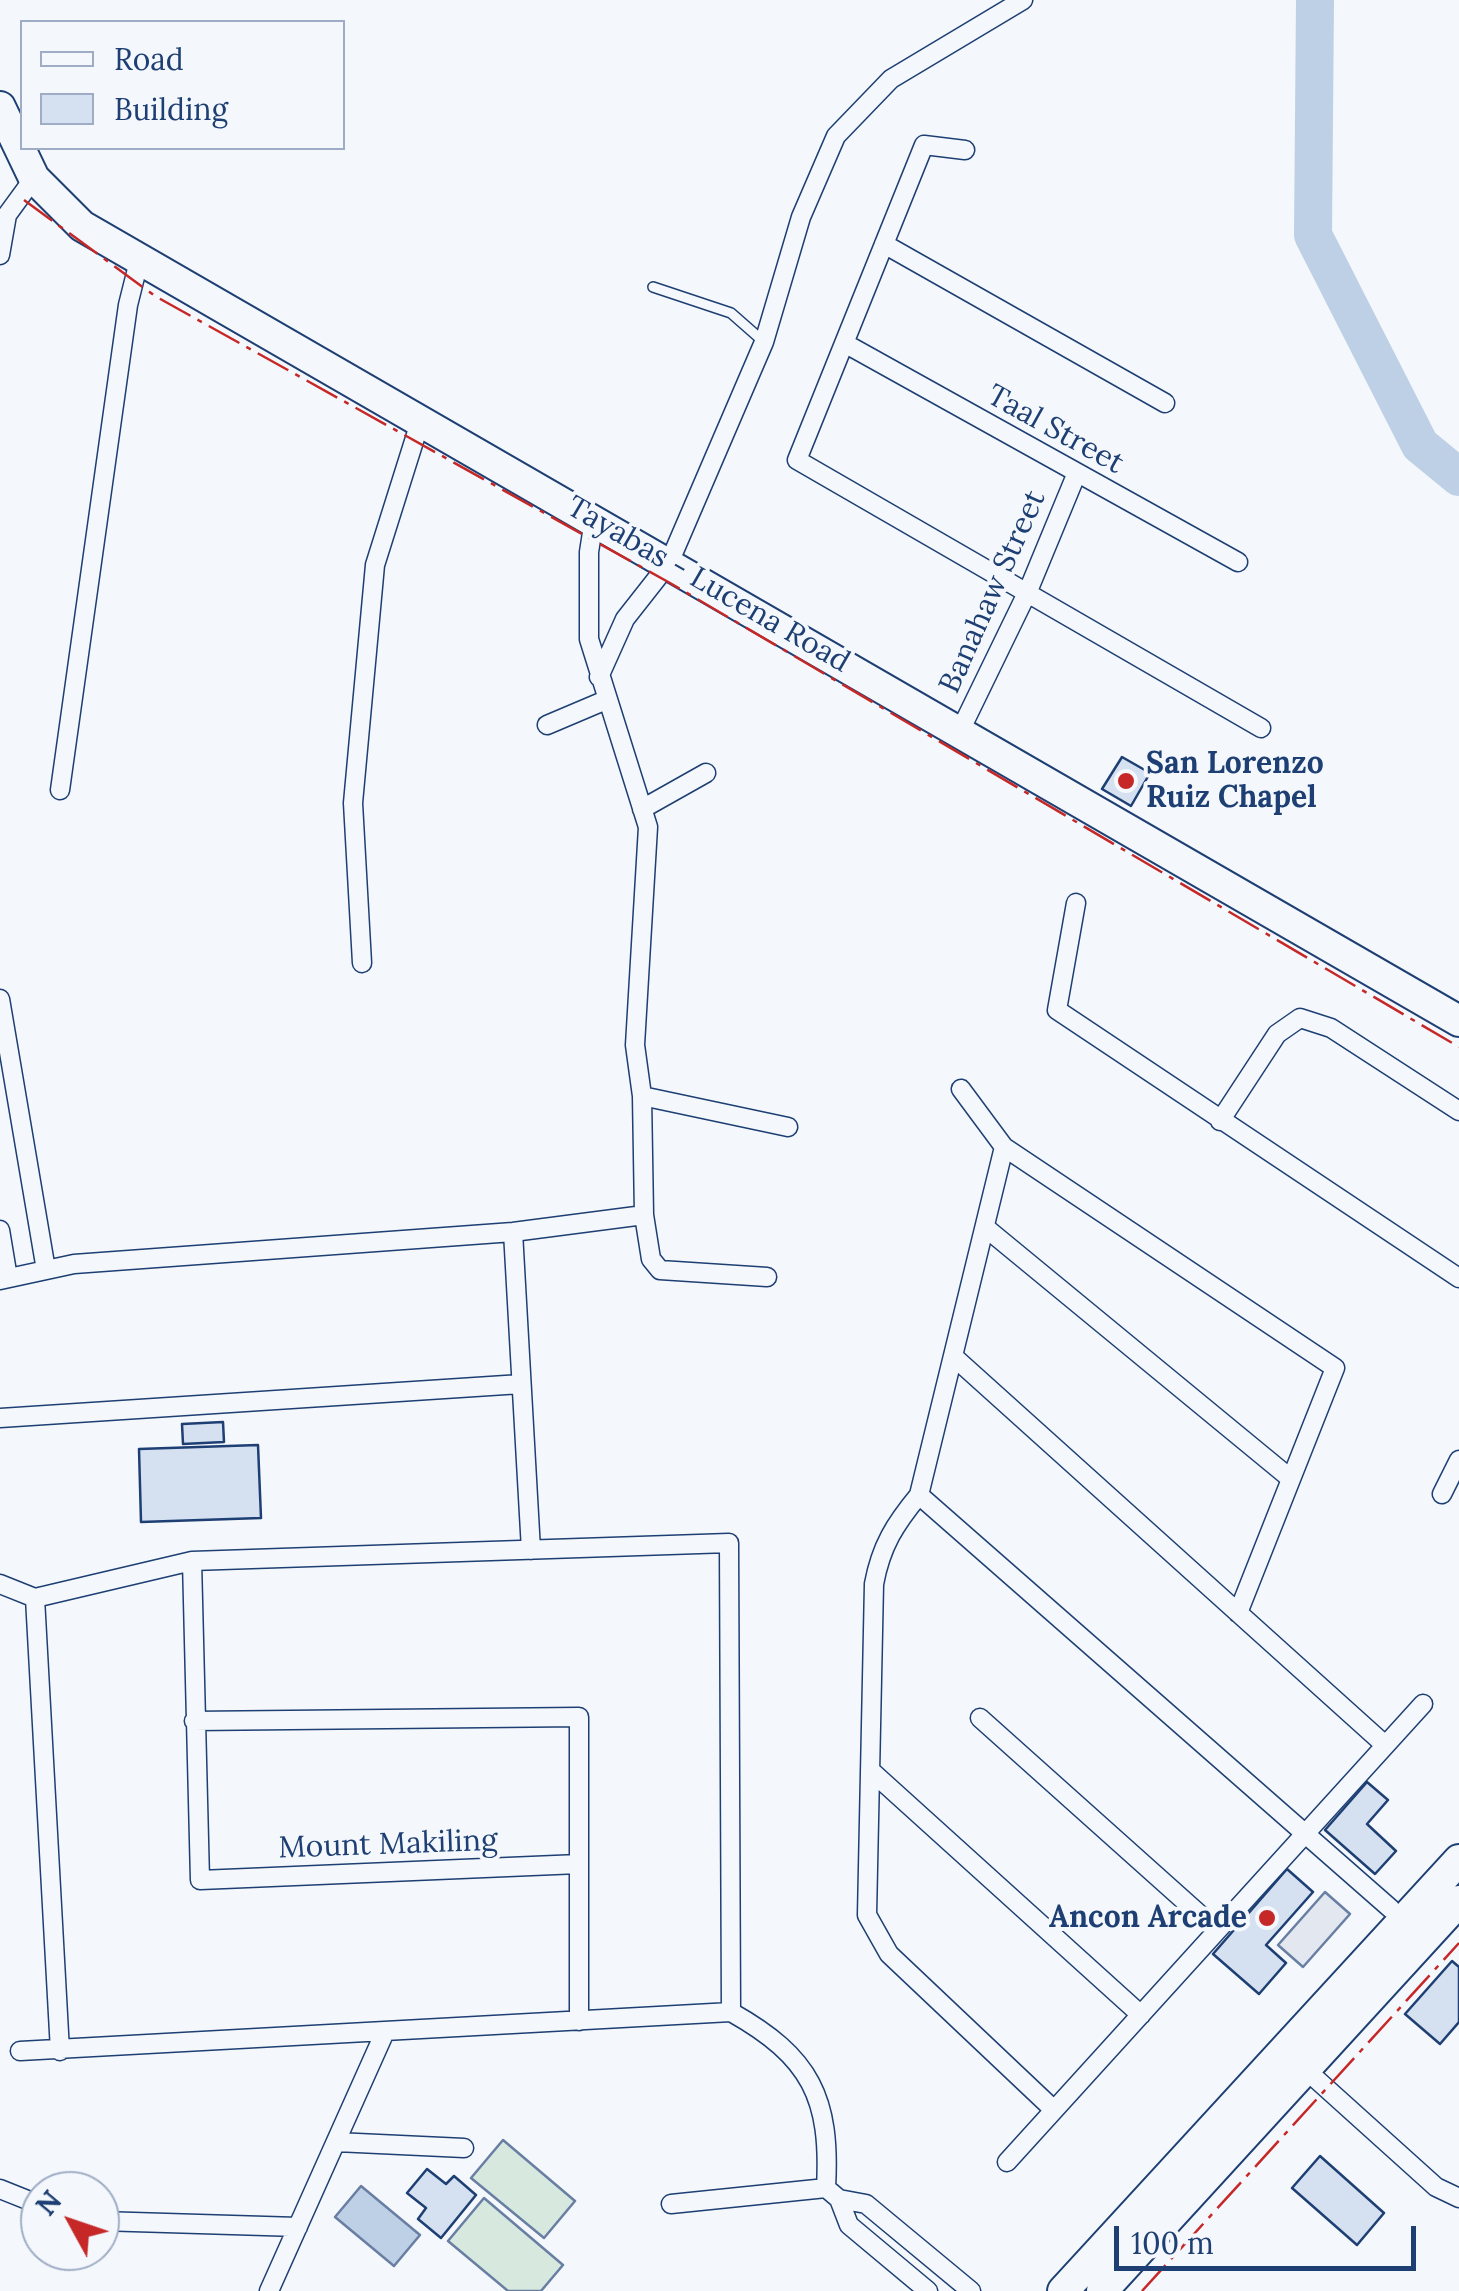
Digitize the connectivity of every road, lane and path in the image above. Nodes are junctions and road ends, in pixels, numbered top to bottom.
1 (1023, 0) edge
2 (0, 107) edge
3 (8, 146) edge
4 (964, 150) dead end
5 (34, 178) junction
6 (884, 244) junction
7 (0, 255) edge
8 (140, 261) junction
9 (653, 287) dead end
10 (764, 342) junction
11 (846, 344) junction
12 (1166, 403) dead end
13 (422, 419) junction
14 (1076, 475) junction
15 (594, 520) junction
16 (1238, 562) dead end
17 (669, 563) junction
18 (1028, 590) junction
19 (599, 677) junction
20 (606, 700) junction
21 (547, 725) dead end
22 (1261, 728) dead end
23 (960, 731) junction
24 (706, 772) dead end
25 (60, 790) dead end
26 (642, 808) junction
27 (1076, 903) dead end
28 (362, 963) dead end
29 (0, 999) edge
30 (1459, 1020) edge
31 (961, 1090) dead end
32 (642, 1096) junction
33 (1459, 1111) edge
34 (1220, 1121) junction
35 (788, 1128) dead end
36 (1004, 1147) junction
37 (644, 1215) junction
38 (986, 1228) junction
39 (0, 1230) edge
40 (513, 1232) junction
41 (46, 1270) junction
42 (1457, 1271) edge
43 (767, 1277) dead end
44 (4, 1279) edge
45 (954, 1357) junction
46 (521, 1384) junction
47 (0, 1418) edge
48 (1459, 1460) edge
49 (1291, 1480) junction
50 (1442, 1494) dead end
51 (919, 1495) junction
52 (531, 1550) junction
53 (192, 1561) junction
54 (0, 1584) edge
55 (34, 1598) junction
56 (1238, 1613) junction
57 (1422, 1704) dead end
58 (980, 1718) dead end
59 (194, 1721) junction
60 (1385, 1746) junction
61 (870, 1770) junction
62 (1459, 1834) edge
63 (1304, 1835) junction
64 (1459, 1860) edge
65 (579, 1864) junction
66 (1459, 1901) edge
67 (1391, 1909) junction
68 (1459, 1927) edge
69 (1217, 1930) junction
70 (1350, 1999) junction
71 (731, 2012) junction
72 (1141, 2014) junction
73 (579, 2022) junction
74 (384, 2034) junction
75 (20, 2051) dead end
76 (60, 2051) junction
77 (1305, 2070) junction
78 (1054, 2110) junction
79 (336, 2142) junction
80 (464, 2148) dead end
81 (1007, 2162) dead end
82 (833, 2193) junction
83 (1459, 2198) edge
84 (671, 2204) dead end
85 (120, 2222) edge
86 (298, 2227) junction
87 (269, 2291) edge
88 (928, 2291) edge
89 (972, 2291) edge
90 (1063, 2291) edge
91 (1102, 2291) edge

1 - 10 street
2 - 3 main road, Tayabas - Lucena Road
3 - 5 main road, Tayabas - Lucena Road
4 - 6 street
5 - 7 street
5 - 8 main road, Tayabas - Lucena Road
6 - 11 street
6 - 12 street
8 - 13 main road, Tayabas - Lucena Road
8 - 25 street
9 - 10 lane
10 - 17 street
11 - 14 street, Taal Street
11 - 18 street
13 - 15 main road, Tayabas - Lucena Road
13 - 28 street
14 - 16 street, Taal Street
14 - 18 street, Banahaw Street
15 - 17 main road, Tayabas - Lucena Road
15 - 19 street
17 - 19 street
17 - 23 main road, Tayabas - Lucena Road
18 - 22 street
18 - 23 street, Banahaw Street
19 - 20 street
20 - 21 street
20 - 26 street
23 - 30 main road, Tayabas - Lucena Road
24 - 26 street
26 - 32 street
27 - 34 street
29 - 41 street
31 - 36 street
32 - 35 street
32 - 37 street
33 - 34 street
34 - 42 street
36 - 38 street
36 - 49 street
37 - 40 street
37 - 43 street
38 - 45 street
38 - 49 street
39 - 44 street
40 - 41 street
40 - 46 street
41 - 44 street
45 - 51 street
45 - 56 street
46 - 47 street
46 - 52 street
48 - 50 street
49 - 56 street
51 - 61 street
51 - 63 street
52 - 53 street
52 - 71 street
53 - 55 street
53 - 59 street
54 - 55 street
55 - 76 street
56 - 60 street
57 - 60 street
58 - 69 street
59 - 65 street
59 - 65 street, Mount Makiling
60 - 63 street
61 - 72 street
61 - 78 street
62 - 67 main road
63 - 67 street
63 - 69 street
64 - 70 main road
65 - 73 street
66 - 70 main road
67 - 70 main road
68 - 70 main road
69 - 72 street
70 - 77 main road
70 - 90 main road
71 - 73 street
71 - 82 street
72 - 78 street
73 - 74 street
74 - 76 street
74 - 79 street
75 - 76 street
77 - 83 street
77 - 91 main road
78 - 81 street
79 - 80 street
79 - 86 street
82 - 84 street
82 - 88 street
82 - 89 street
85 - 86 street
86 - 87 street

